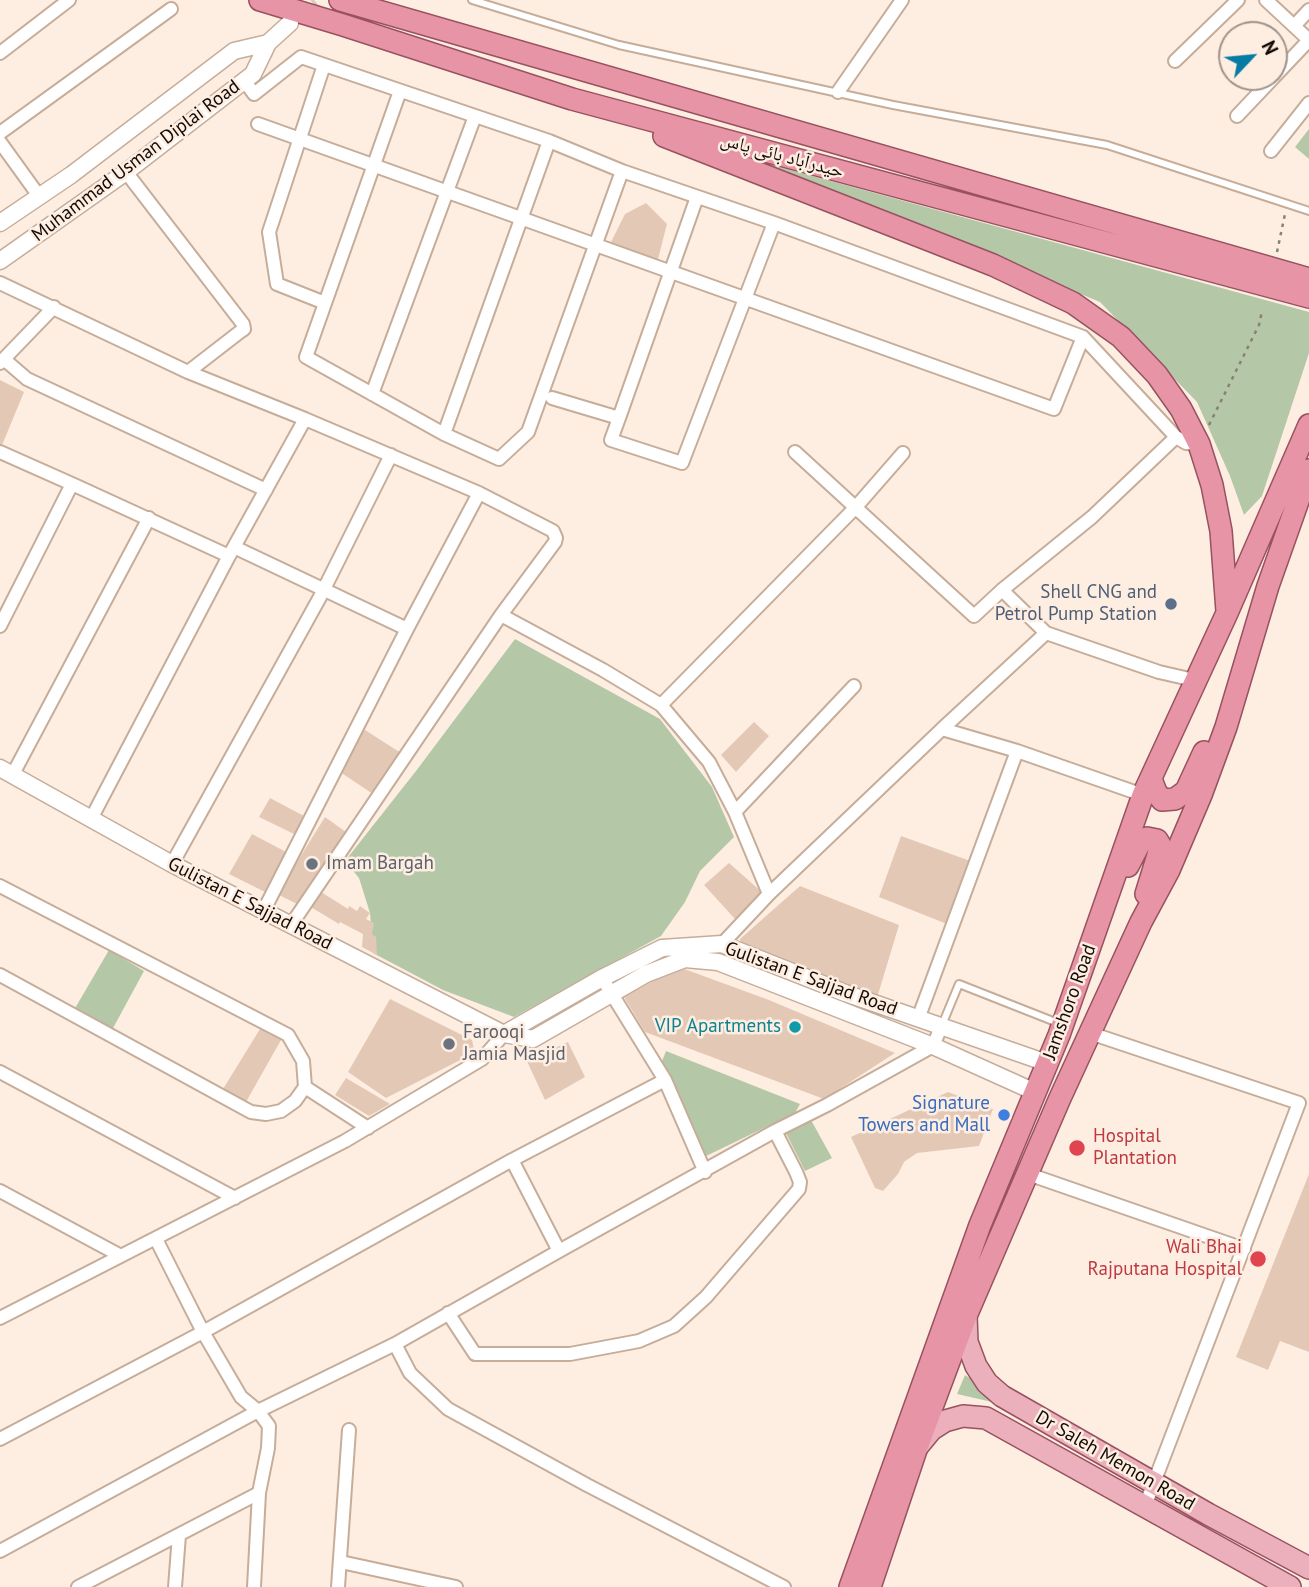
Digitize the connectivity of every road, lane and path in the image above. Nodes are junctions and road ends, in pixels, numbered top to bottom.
1 (69, 0) edge
2 (260, 0) edge
3 (340, 0) edge
4 (472, 0) edge
5 (902, 0) edge
6 (1238, 0) edge
7 (1266, 0) edge
8 (171, 9) dead end
9 (1309, 10) edge
10 (290, 23) tunnel mouth
11 (1295, 26) junction
12 (1309, 40) edge
13 (268, 43) junction
14 (0, 53) edge
15 (1175, 61) dead end
16 (1288, 62) edge
17 (324, 65) junction
18 (244, 80) junction
19 (400, 91) junction
20 (1261, 91) edge
21 (838, 92) junction
22 (572, 100) junction
23 (1309, 103) edge
24 (474, 116) junction
25 (1237, 116) dead end
26 (258, 124) dead end
27 (0, 133) edge
28 (300, 139) junction
29 (549, 141) junction
30 (0, 142) edge
31 (1271, 151) dead end
32 (375, 166) junction
33 (622, 171) junction
34 (126, 172) junction
35 (448, 192) junction
36 (40, 196) junction
37 (697, 197) junction
38 (1287, 204) junction
39 (1309, 211) edge
40 (523, 219) junction
41 (0, 223) edge
42 (774, 223) junction
43 (597, 246) junction
44 (1276, 255) dead end
45 (0, 261) edge
46 (672, 272) junction
47 (0, 283) edge
48 (1307, 287) edge
49 (746, 299) junction
50 (325, 303) junction
51 (54, 307) junction
52 (1262, 311) dead end
53 (1083, 337) junction
54 (3, 362) edge
55 (188, 372) junction
56 (372, 394) junction
57 (552, 398) dead end
58 (620, 418) junction
59 (305, 419) junction
60 (1309, 425) edge
61 (444, 434) junction
62 (1176, 437) junction
63 (1199, 444) junction
64 (795, 452) dead end
65 (903, 453) dead end
66 (1, 454) edge
67 (391, 455) junction
68 (1309, 470) edge
69 (72, 484) junction
70 (266, 490) junction
71 (479, 493) junction
72 (855, 508) junction
73 (149, 518) junction
74 (232, 552) junction
75 (324, 589) junction
76 (1003, 590) junction
77 (1227, 613) junction
78 (501, 615) junction
79 (0, 626) edge
80 (407, 629) junction
81 (1046, 633) junction
82 (1242, 674) junction
83 (1194, 680) junction
84 (854, 685) dead end
85 (661, 705) junction
86 (942, 729) junction
87 (1017, 751) junction
88 (6, 771) edge
89 (1147, 787) junction
90 (735, 812) junction
91 (91, 818) junction
92 (172, 864) junction
93 (0, 886) edge
94 (769, 894) junction
95 (263, 912) junction
96 (1141, 922) junction
97 (291, 925) junction
98 (1091, 943) junction
99 (722, 944) junction
100 (0, 975) edge
101 (602, 978) junction
102 (612, 994) junction
103 (918, 1019) junction
104 (1062, 1025) junction
105 (942, 1027) junction
106 (1090, 1033) junction
107 (504, 1034) junction
108 (933, 1046) junction
109 (1047, 1063) junction
110 (0, 1072) edge
111 (665, 1080) junction
112 (305, 1087) junction
113 (1035, 1092) junction
114 (368, 1128) junction
115 (775, 1131) junction
116 (512, 1160) junction
117 (705, 1172) junction
118 (1028, 1174) junction
119 (0, 1191) edge
120 (235, 1198) junction
121 (156, 1239) junction
122 (1244, 1249) junction
123 (559, 1251) junction
124 (121, 1256) junction
125 (448, 1312) junction
126 (966, 1316) junction
127 (0, 1318) edge
128 (203, 1332) junction
129 (395, 1344) junction
130 (258, 1412) junction
131 (349, 1430) dead end
132 (0, 1439) edge
133 (917, 1447) junction
134 (1154, 1484) junction
135 (260, 1493) junction
136 (1145, 1506) junction
137 (179, 1535) junction
138 (0, 1550) edge
139 (341, 1562) junction
140 (1309, 1568) edge
141 (433, 1585) edge
142 (78, 1587) edge
143 (175, 1587) edge
144 (254, 1587) edge
145 (338, 1587) edge
146 (456, 1587) edge
147 (784, 1587) edge
148 (850, 1587) edge
149 (870, 1587) edge
150 (1290, 1587) edge

1 - 14 street
2 - 22 highway, حیدرآباد بائی پاس
3 - 48 highway, حیدرآباد بائی پاس
4 - 21 lane
5 - 21 street
6 - 15 street
7 - 11 street
8 - 27 street
9 - 11 street
10 - 13 street
11 - 12 street
12 - 16 street
13 - 18 street, Muhammad Usman Diplai Road
13 - 36 street, Muhammad Usman Diplai Road
17 - 18 street
17 - 19 street
17 - 28 street
18 - 34 street, Muhammad Usman Diplai Road
19 - 24 street
19 - 32 street
20 - 25 street
21 - 38 lane
22 - 48 highway, حیدرآباد بائی پاس
22 - 63 highway
23 - 31 street
24 - 29 street
24 - 35 street
26 - 28 street
28 - 32 street
28 - 50 street
29 - 33 street
29 - 40 street
30 - 36 street
32 - 35 street
32 - 50 street
33 - 37 street
33 - 43 street
34 - 45 street, Muhammad Usman Diplai Road
34 - 55 street
35 - 40 street
35 - 56 street
36 - 41 street, Muhammad Usman Diplai Road
37 - 42 street
37 - 46 street
38 - 39 lane
38 - 44 path
40 - 43 street
40 - 61 street
42 - 49 street
42 - 53 street
43 - 46 street
43 - 61 street
46 - 49 street
46 - 58 street
47 - 51 street
49 - 53 street
49 - 58 street
50 - 56 street
51 - 54 street
51 - 55 street
52 - 63 path
53 - 62 street
54 - 70 street
55 - 59 street
56 - 61 street
57 - 58 street
59 - 67 street
59 - 70 street
60 - 77 highway, Jamshoro Road
62 - 63 street
62 - 76 street
63 - 77 highway
64 - 72 street
65 - 72 street
66 - 69 street
67 - 71 street
67 - 75 street
68 - 82 highway, Jamshoro Road
69 - 73 street
69 - 79 street
70 - 74 street
71 - 78 street
71 - 80 street
72 - 76 street
72 - 85 street
73 - 74 street
73 - 88 street
74 - 75 street
74 - 91 street
75 - 80 street
75 - 92 street
76 - 81 street
77 - 83 highway, Jamshoro Road
78 - 85 street
78 - 97 street
80 - 95 street
81 - 83 street
81 - 86 street
82 - 89 highway
82 - 96 highway, Jamshoro Road
83 - 89 highway, Jamshoro Road
84 - 90 street
85 - 90 street
86 - 87 street
86 - 94 street
87 - 89 street
87 - 103 street
88 - 91 street, Gulistan E Sajjad Road
89 - 98 highway, Jamshoro Road
90 - 94 street
91 - 92 street, Gulistan E Sajjad Road
92 - 95 street, Gulistan E Sajjad Road
93 - 112 street
94 - 99 street
95 - 97 street, Gulistan E Sajjad Road
96 - 98 highway
96 - 106 highway, Jamshoro Road
97 - 107 street, Gulistan E Sajjad Road
98 - 104 highway, Jamshoro Road
99 - 101 street, Gulistan E Sajjad Road
99 - 103 street, Gulistan E Sajjad Road
100 - 112 street
101 - 102 street
101 - 107 street, Gulistan E Sajjad Road
102 - 107 street, Gulistan E Sajjad Road
102 - 108 street, Gulistan E Sajjad Road
102 - 111 street
103 - 105 street, Gulistan E Sajjad Road
104 - 105 lane
104 - 109 highway, Jamshoro Road
105 - 108 street
105 - 109 street, Gulistan E Sajjad Road
106 - 118 highway, Jamshoro Road
106 - 122 street
107 - 114 street
108 - 113 street, Gulistan E Sajjad Road
108 - 115 street
109 - 113 highway, Jamshoro Road
110 - 120 street
111 - 116 street
111 - 117 street
112 - 114 street
113 - 148 highway, Jamshoro Road
114 - 120 street
115 - 117 street
115 - 125 street
116 - 123 street
116 - 128 street
117 - 123 street
118 - 122 street
118 - 126 highway, Jamshoro Road
119 - 124 street
120 - 121 street
121 - 124 street
121 - 128 street
122 - 134 street
123 - 125 street
124 - 127 street
125 - 129 street
126 - 133 highway, Jamshoro Road
126 - 134 main road, Dr Saleh Memon Road
128 - 130 street
128 - 132 street
129 - 130 street
129 - 147 street
130 - 135 street
130 - 138 street
131 - 139 street
133 - 136 main road, Dr Saleh Memon Road
133 - 149 highway, Jamshoro Road
134 - 136 street
134 - 140 main road, Dr Saleh Memon Road
135 - 137 street
135 - 144 street
136 - 150 main road, Dr Saleh Memon Road
137 - 142 street
137 - 143 street
139 - 141 street
139 - 145 street
141 - 146 street

